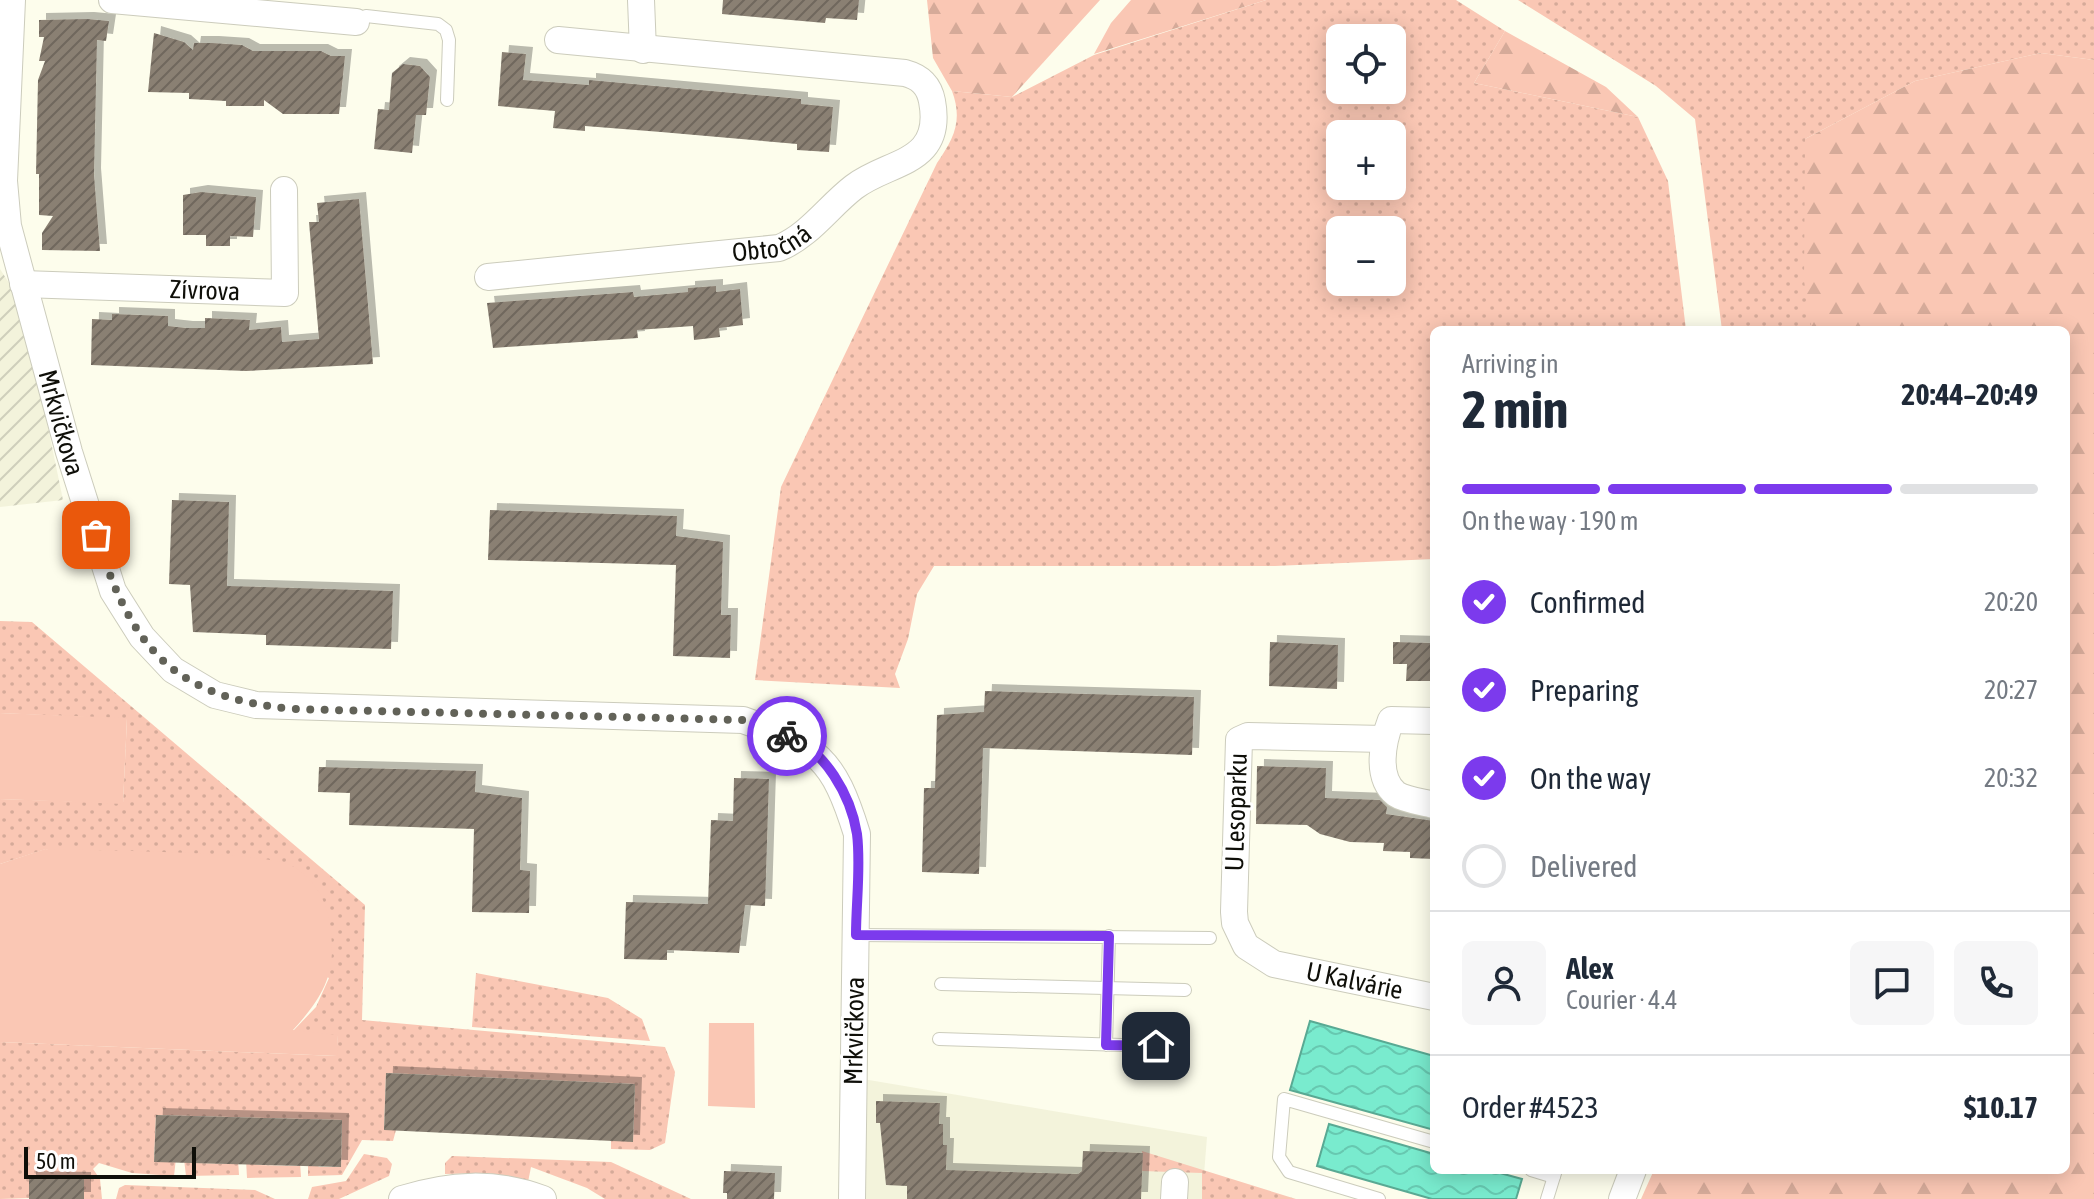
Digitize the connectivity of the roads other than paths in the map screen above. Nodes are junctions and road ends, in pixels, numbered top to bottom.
1 (12, 0) edge
2 (112, 0) edge
3 (641, 0) edge
4 (257, 7) edge
5 (356, 22) joint
6 (558, 40) dead end
7 (643, 50) junction
8 (447, 100) dead end
9 (284, 190) dead end
10 (488, 277) dead end
11 (23, 284) junction
12 (1430, 721) edge
13 (1384, 739) junction
14 (1430, 804) edge
15 (856, 935) junction
16 (1109, 936) junction
17 (1210, 938) dead end
18 (1274, 964) joint
19 (941, 984) dead end
20 (1108, 988) junction
21 (1185, 990) dead end
22 (1430, 996) edge
23 (939, 1039) dead end
24 (1106, 1045) junction
25 (1182, 1047) dead end
26 (1430, 1141) edge
27 (1555, 1174) edge
28 (1631, 1174) edge
29 (402, 1199) edge
30 (543, 1199) edge
31 (852, 1199) edge
32 (1379, 1199) edge
33 (1547, 1199) edge
34 (1622, 1199) edge

1 - 11 street, Mrkvičkova
2 - 4 street
3 - 7 street
4 - 5 street
5 - 8 lane
6 - 7 street
7 - 10 street, Obtočná
9 - 11 street, Zívrova
11 - 15 street, Mrkvičkova
12 - 13 street
13 - 14 street
13 - 18 street, U Lesoparku
15 - 16 lane
15 - 31 street, Mrkvičkova
16 - 17 lane
16 - 20 lane
18 - 22 street, U Kalvárie
19 - 20 lane
20 - 21 lane
20 - 24 lane
23 - 24 lane
24 - 25 lane
26 - 32 lane
27 - 33 lane
28 - 34 street
29 - 30 street

